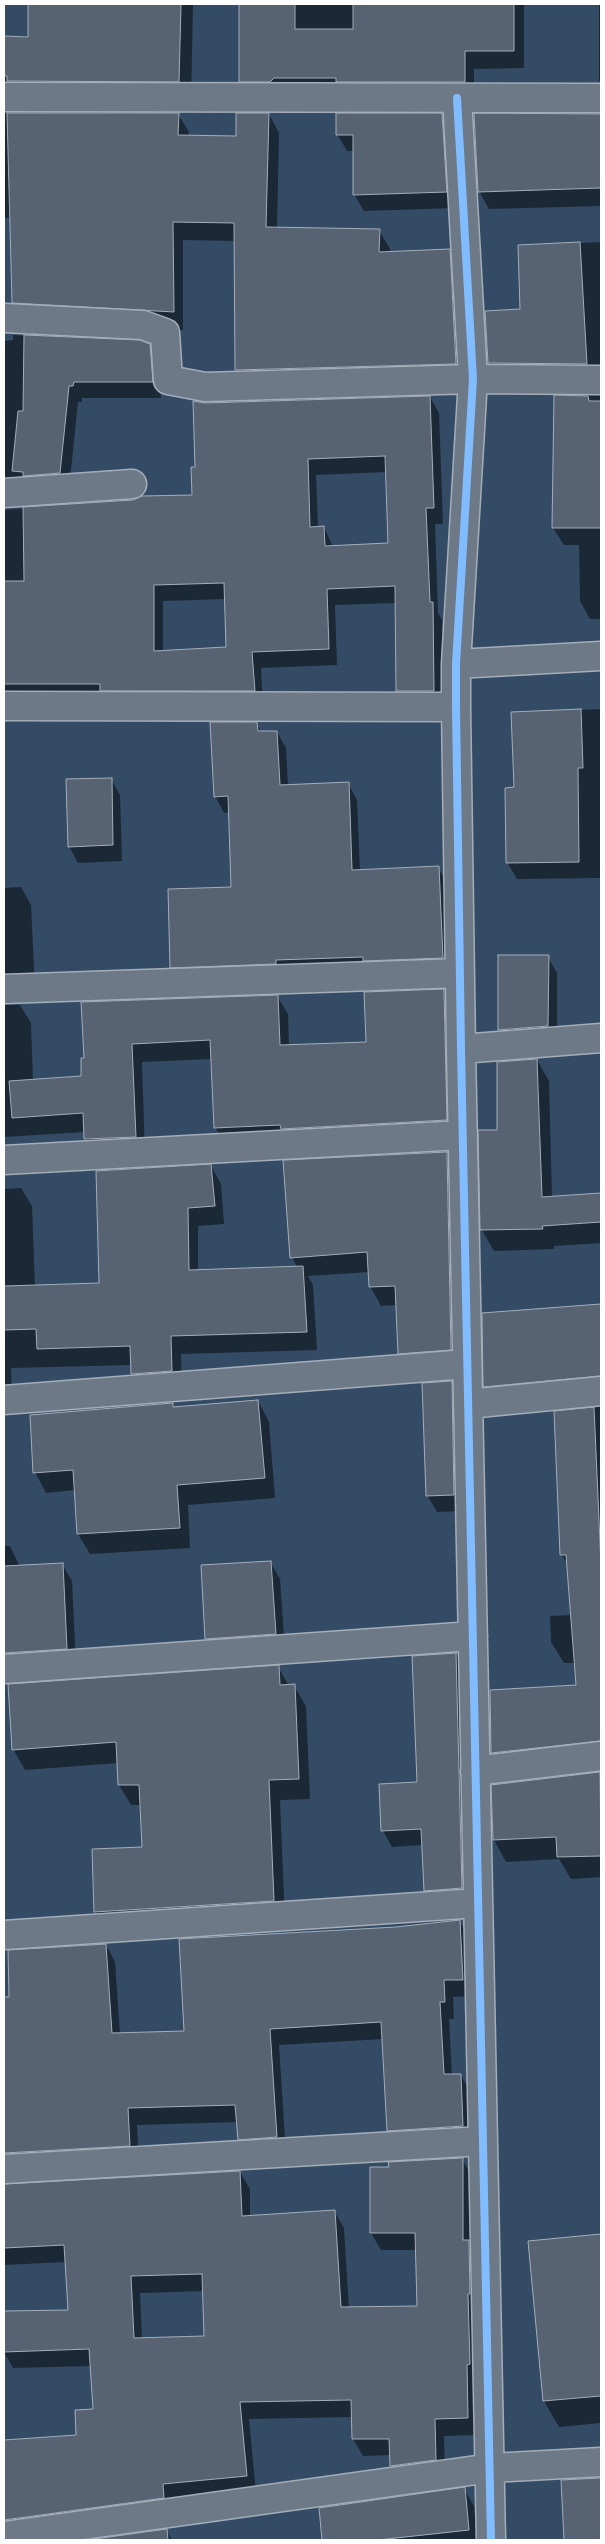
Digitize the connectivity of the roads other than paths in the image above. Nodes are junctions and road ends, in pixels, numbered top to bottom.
1 (4, 97) edge
2 (457, 98) junction
3 (601, 98) edge
4 (4, 318) edge
5 (473, 379) junction
6 (601, 380) edge
7 (132, 484) dead end
8 (4, 493) edge
9 (601, 656) edge
10 (456, 664) junction
11 (4, 706) edge
12 (456, 707) junction
13 (460, 973) junction
14 (4, 989) edge
15 (601, 1038) edge
16 (461, 1049) junction
17 (463, 1135) junction
18 (4, 1160) edge
19 (467, 1364) junction
20 (601, 1391) edge
21 (4, 1400) edge
22 (468, 1404) junction
23 (472, 1636) junction
24 (4, 1670) edge
25 (601, 1756) edge
26 (475, 1771) junction
27 (478, 1903) junction
28 (4, 1935) edge
29 (482, 2141) junction
30 (4, 2168) edge
31 (601, 2462) edge
32 (491, 2468) junction
33 (4, 2536) edge
34 (492, 2540) edge

1 - 2 street
2 - 3 street
2 - 5 street
4 - 5 street
5 - 6 street
5 - 10 street
7 - 8 street
9 - 10 street
10 - 12 street
11 - 12 street
12 - 13 street
13 - 14 street
13 - 16 street
15 - 16 street
16 - 17 street
17 - 18 street
17 - 19 street
19 - 21 street
19 - 22 street
20 - 22 street
22 - 23 street
23 - 24 street
23 - 26 street
25 - 26 street
26 - 27 street
27 - 28 street
27 - 29 street
29 - 30 street
29 - 32 street
31 - 32 street
32 - 33 street
32 - 34 street

